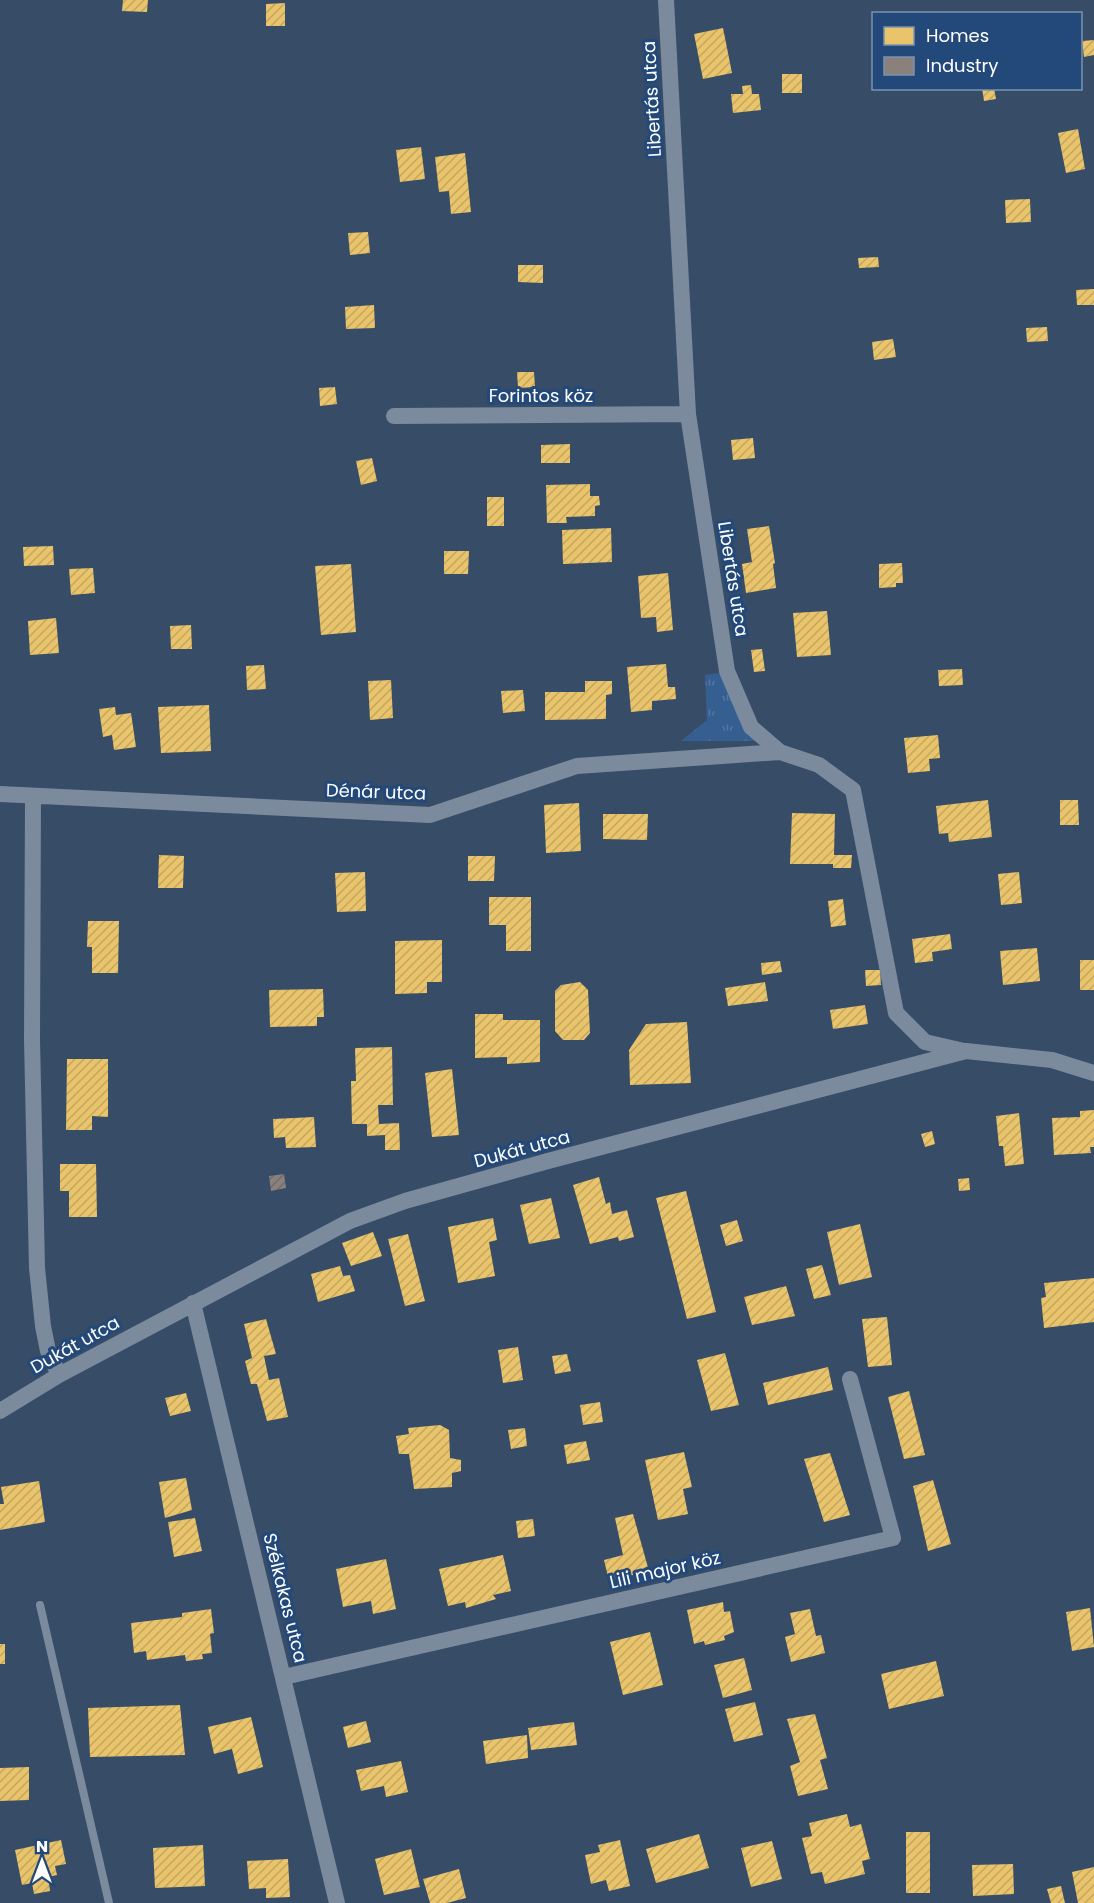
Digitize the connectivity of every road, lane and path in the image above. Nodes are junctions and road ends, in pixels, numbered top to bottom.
1 (666, 0) edge
2 (688, 414) junction
3 (394, 416) dead end
4 (780, 752) junction
5 (0, 794) edge
6 (33, 796) junction
7 (966, 1051) junction
8 (1094, 1073) edge
9 (193, 1303) junction
10 (59, 1375) junction
11 (850, 1379) dead end
12 (0, 1411) edge
13 (40, 1605) dead end
14 (284, 1677) junction
15 (109, 1903) edge
16 (337, 1903) edge

1 - 2 street, Libertás utca
2 - 3 street, Forintos köz
2 - 4 street, Libertás utca
4 - 6 street, Dénár utca
4 - 7 street, Libertás utca
5 - 6 street, Dénár utca
6 - 10 street
7 - 8 street, Dukát utca
7 - 9 street, Dukát utca
9 - 10 street, Dukát utca
9 - 14 street, Szélkakas utca
10 - 12 street, Dukát utca
11 - 14 street, Lili major köz
13 - 15 lane
14 - 16 street, Szélkakas utca

